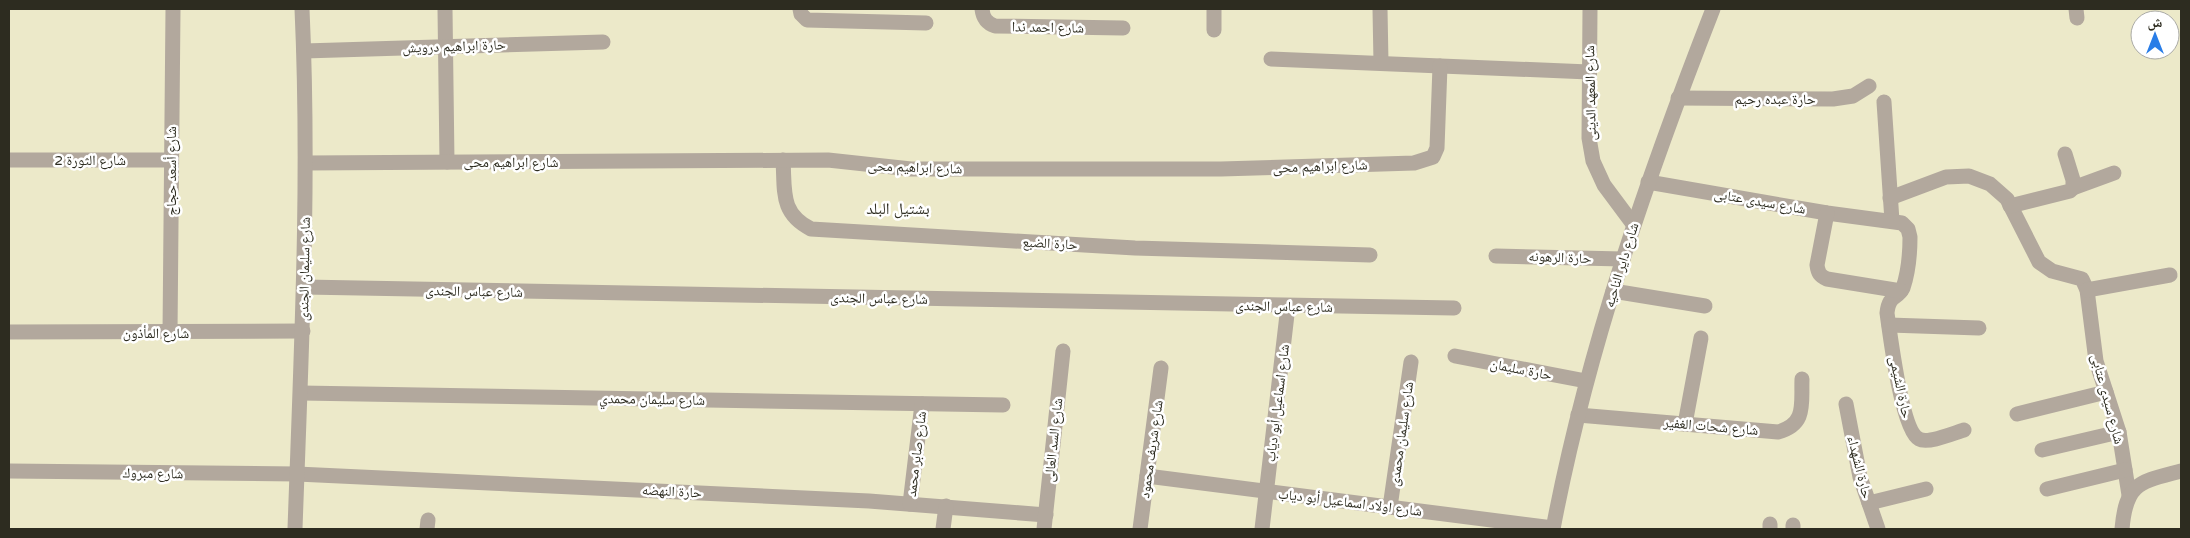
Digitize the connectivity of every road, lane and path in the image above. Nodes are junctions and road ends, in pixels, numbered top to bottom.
1 (173, 9) edge
2 (302, 9) edge
3 (445, 9) edge
4 (800, 9) edge
5 (982, 9) edge
6 (1214, 9) edge
7 (1380, 9) edge
8 (1590, 9) edge
9 (1713, 9) edge
10 (926, 23) dead end
11 (1123, 28) dead end
12 (1214, 30) dead end
13 (603, 42) dead end
14 (446, 47) junction
15 (304, 51) junction
16 (1271, 59) dead end
17 (1381, 63) junction
18 (1440, 66) junction
19 (1589, 72) junction
20 (1870, 86) dead end
21 (1678, 98) junction
22 (1884, 102) dead end
23 (2065, 154) dead end
24 (9, 160) edge
25 (171, 160) junction
26 (783, 160) junction
27 (448, 162) junction
28 (306, 163) junction
29 (2114, 173) dead end
30 (1648, 182) junction
31 (2074, 188) junction
32 (1890, 198) junction
33 (2010, 206) junction
34 (1827, 213) junction
35 (1897, 222) junction
36 (1633, 224) junction
37 (1370, 255) dead end
38 (1496, 256) dead end
39 (1623, 259) junction
40 (2170, 276) dead end
41 (304, 288) junction
42 (2087, 290) junction
43 (1613, 291) junction
44 (1901, 291) junction
45 (1288, 306) junction
46 (1705, 306) dead end
47 (1454, 308) dead end
48 (1889, 325) junction
49 (1979, 328) dead end
50 (303, 331) junction
51 (9, 332) edge
52 (170, 333) junction
53 (1701, 338) dead end
54 (1063, 351) dead end
55 (1455, 356) dead end
56 (1411, 362) dead end
57 (1161, 368) dead end
58 (1802, 379) dead end
59 (1586, 381) junction
60 (2106, 392) junction
61 (302, 393) junction
62 (922, 404) junction
63 (1846, 404) dead end
64 (1003, 405) dead end
65 (2017, 414) dead end
66 (1578, 415) junction
67 (1685, 424) junction
68 (1964, 430) dead end
69 (2119, 432) junction
70 (2042, 450) dead end
71 (2125, 470) junction
72 (9, 471) edge
73 (2181, 471) edge
74 (297, 474) junction
75 (1147, 476) junction
76 (1926, 489) dead end
77 (2047, 489) dead end
78 (1266, 491) junction
79 (2129, 495) junction
80 (1869, 503) junction
81 (910, 504) junction
82 (946, 506) junction
83 (1390, 507) junction
84 (1045, 522) edge
85 (1553, 528) edge
86 (295, 529) edge
87 (943, 529) edge
88 (1140, 529) edge
89 (1262, 529) edge
90 (1878, 529) edge
91 (2122, 529) edge

1 - 25 street, شارع أسعد حجاج
2 - 15 street, شارع سليمان الجندى
3 - 14 street
4 - 10 street
5 - 11 street, شارع احمد ندا
6 - 12 street
7 - 17 street
8 - 19 street, شارع المعهد الدينى
9 - 21 street, شارع داير الناحيه
13 - 14 street, حارة ابراهيم درويش
14 - 15 street, حارة ابراهيم درويش
14 - 27 street
15 - 28 street, شارع سليمان الجندى
16 - 17 street
17 - 18 street
18 - 19 street
18 - 26 street, شارع ابراهيم محى
19 - 36 street, شارع المعهد الدينى
20 - 21 street, حارة عبده رحيم
21 - 30 street, شارع داير الناحيه
22 - 32 street, حارة الشيمى
23 - 31 street
24 - 25 street, شارع الثورة 2
25 - 52 street, شارع أسعد حجاج
26 - 27 street, شارع ابراهيم محى
26 - 37 street, حارة الضبع
27 - 28 street, شارع ابراهيم محى
28 - 41 street, شارع سليمان الجندى
29 - 31 street
30 - 34 street, شارع سيدى عتابى
30 - 36 street, شارع داير الناحيه
31 - 33 street
32 - 33 street
32 - 35 street, حارة الشيمى
33 - 42 street
34 - 35 street, شارع سيدى عتابى
34 - 44 street
35 - 44 street, حارة الشيمى
36 - 39 street, شارع داير الناحيه
38 - 39 street, حارة الرهونه
39 - 43 street, شارع داير الناحيه
40 - 42 street
41 - 45 street, شارع عباس الجندى
41 - 50 street, شارع سليمان الجندى
42 - 60 street, شارع سيدى عتابى
43 - 46 street
43 - 59 street, شارع داير الناحيه
44 - 48 street, حارة الشيمى
45 - 47 street, شارع عباس الجندى
45 - 78 street, شارع اسماعيل أبو دياب
48 - 49 street
48 - 68 street, حارة الشيمى
50 - 52 street, شارع المأذون
50 - 61 street, شارع سليمان الجندى
51 - 52 street, شارع المأذون
53 - 67 street
54 - 84 street, شارع السد العالى
55 - 59 street, حارة سليمان
56 - 83 street, شارع سليمان محمدى
57 - 75 street, شارع شريف محمود
58 - 67 street, شارع شحات الغفير
59 - 66 street, شارع داير الناحيه
60 - 65 street
60 - 69 street, شارع سيدى عتابى
61 - 62 street, شارع سليمان محمدي
61 - 74 street, شارع سليمان الجندى
62 - 64 street, شارع سليمان محمدي
62 - 81 street, شارع صابر محمد
63 - 80 street, حارة الشهداء
66 - 67 street, شارع شحات الغفير
66 - 85 street, شارع داير الناحيه
69 - 70 street
69 - 71 street, شارع سيدى عتابى
71 - 77 street
71 - 79 street, شارع سيدى عتابى
72 - 74 street, شارع مبروك
73 - 79 street
74 - 81 street, حارة النهضه
74 - 86 street, شارع سليمان الجندى
75 - 78 street, شارع اولاد اسماعيل أبو دياب
75 - 88 street, شارع شريف محمود
76 - 80 street
78 - 83 street, شارع اولاد اسماعيل أبو دياب
78 - 89 street, شارع اسماعيل أبو دياب
79 - 91 street
80 - 90 street, حارة الشهداء
81 - 82 street, حارة النهضه
82 - 84 street, حارة النهضه
82 - 87 street
83 - 85 street, شارع اولاد اسماعيل أبو دياب

